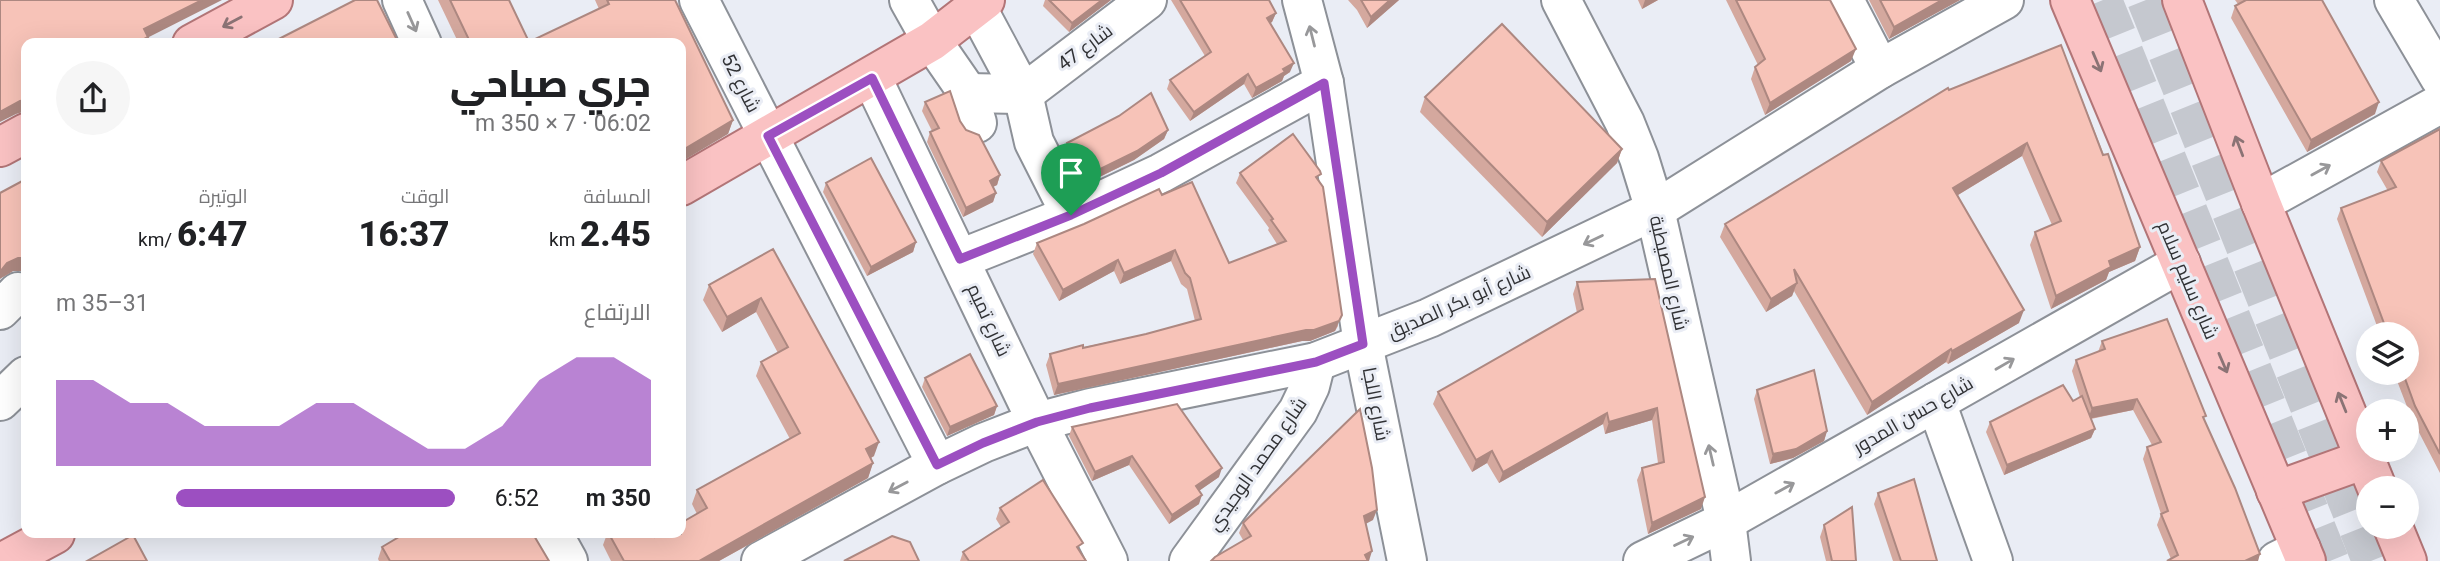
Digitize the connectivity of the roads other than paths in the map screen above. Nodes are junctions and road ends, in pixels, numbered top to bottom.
1 (273, 0) edge
2 (402, 0) edge
3 (699, 0) edge
4 (909, 0) edge
5 (1147, 0) edge
6 (1302, 0) edge
7 (1561, 0) edge
8 (1844, 0) edge
9 (2004, 0) edge
10 (2070, 0) edge
11 (2394, 0) edge
12 (2182, 1) edge
13 (981, 4) edge
14 (203, 38) edge
15 (419, 38) edge
16 (932, 41) junction
17 (1881, 69) junction
18 (872, 78) junction
19 (2440, 78) edge
20 (1324, 83) junction
21 (1023, 94) junction
22 (2440, 104) edge
23 (21, 136) edge
24 (768, 136) junction
25 (0, 148) edge
26 (686, 183) edge
27 (2261, 203) junction
28 (1655, 211) junction
29 (1071, 215) junction
30 (960, 259) junction
31 (2181, 263) junction
32 (1363, 344) junction
33 (1316, 362) junction
34 (21, 381) edge
35 (0, 401) edge
36 (1936, 402) junction
37 (1037, 422) junction
38 (937, 465) junction
39 (2371, 474) edge
40 (2276, 491) junction
41 (1726, 521) junction
42 (48, 538) edge
43 (555, 538) edge
44 (2398, 539) edge
45 (2294, 557) edge
46 (5, 561) edge
47 (568, 561) edge
48 (761, 561) edge
49 (1108, 561) edge
50 (1189, 561) edge
51 (1407, 561) edge
52 (1643, 561) edge
53 (1731, 561) edge
54 (1993, 561) edge
55 (2407, 561) edge

1 -> 14 main road
2 -> 15 street
3 - 24 street, شارع 52
4 - 16 street
5 - 21 street, شارع 47
20 -> 6 street, شارع اللجا
7 - 28 street, شارع المصيطبة
8 - 17 street
9 - 17 street, شارع أبو بكر الصديق
10 -> 31 main road, شارع سليم سلام
11 - 19 street
27 -> 12 main road
13 - 16 main road
13 - 21 street
16 - 18 main road
16 - 21 street
17 - 28 street, شارع أبو بكر الصديق
18 - 24 main road
18 - 30 street, شارع تميم
20 - 29 street
20 - 32 street, شارع اللجا
21 - 29 street
27 -> 22 street
23 - 25 main road
24 - 26 main road
24 - 38 street, شارع 52
39 -> 27 main road
28 -> 32 street, شارع أبو بكر الصديق
41 -> 28 street, شارع المصيطبة
29 - 30 street
30 - 37 street, شارع تميم
36 -> 31 street, شارع حسن المدور
31 -> 40 main road, شارع سليم سلام
32 - 33 street, شارع أبو بكر الصديق
32 - 51 street, شارع اللجا
33 - 37 street, شارع أبو بكر الصديق
33 - 50 street, شارع محمد الوحيدي
34 - 35 street
41 -> 36 street, شارع حسن المدور
36 - 54 street
37 - 38 street, شارع أبو بكر الصديق
37 - 49 street, شارع تميم
38 -> 48 street, شارع أبو بكر الصديق
39 - 40 main road
40 - 45 main road, شارع سليم سلام
52 -> 41 street, شارع حسن المدور
41 - 53 street, شارع المصيطبة
42 - 46 main road
43 - 47 street
44 - 55 main road

